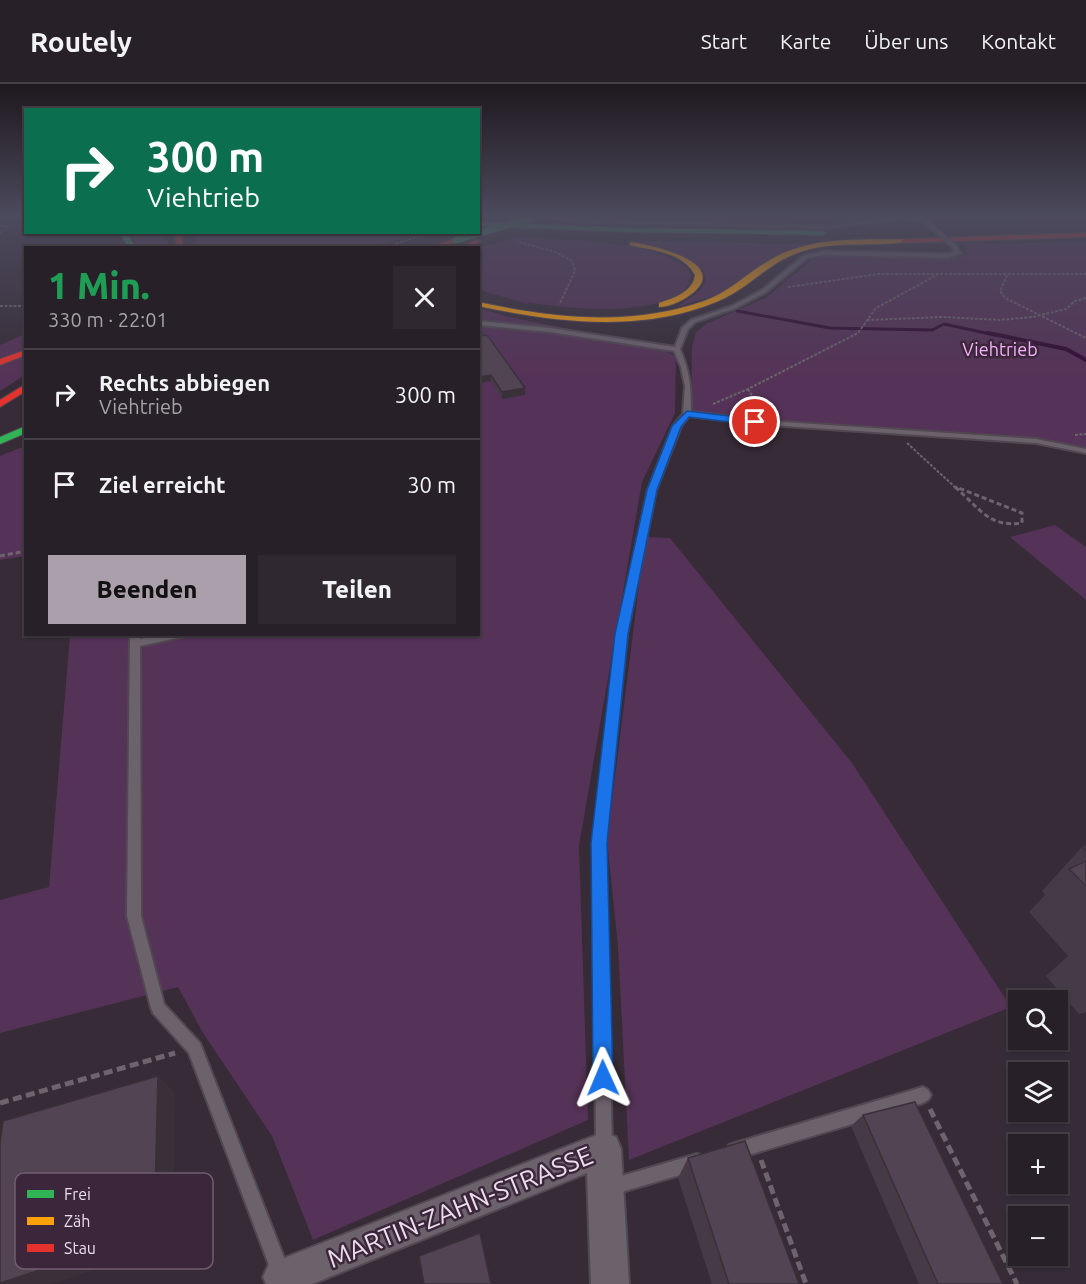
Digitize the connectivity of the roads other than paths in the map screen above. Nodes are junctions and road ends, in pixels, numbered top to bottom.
1 (696, 271) edge
2 (761, 271) edge
3 (788, 271) edge
4 (480, 296) edge
5 (480, 304) edge
6 (553, 322) dead end
7 (480, 323) edge
8 (550, 330) junction
9 (677, 349) junction
10 (24, 353) edge
11 (0, 362) edge
12 (24, 388) edge
13 (0, 404) edge
14 (687, 414) junction
15 (24, 430) edge
16 (0, 441) edge
17 (1086, 452) edge
18 (163, 636) edge
19 (135, 639) edge
20 (923, 1095) road end
21 (604, 1149) junction
22 (605, 1188) junction
23 (282, 1277) joint
24 (610, 1284) edge

1 - 4 main road
2 - 5 main road
3 - 9 lane, bridge
6 - 8 lane
7 - 8 lane
8 - 9 lane
9 - 14 lane
10 - 11 main road
12 - 13 main road
14 - 17 lane
14 - 21 lane
15 - 16 main road
18 - 19 lane
19 - 23 lane
20 - 22 lane
21 - 22 street
21 - 23 street, MARTIN-ZAHN-STRASSE
22 - 24 street

